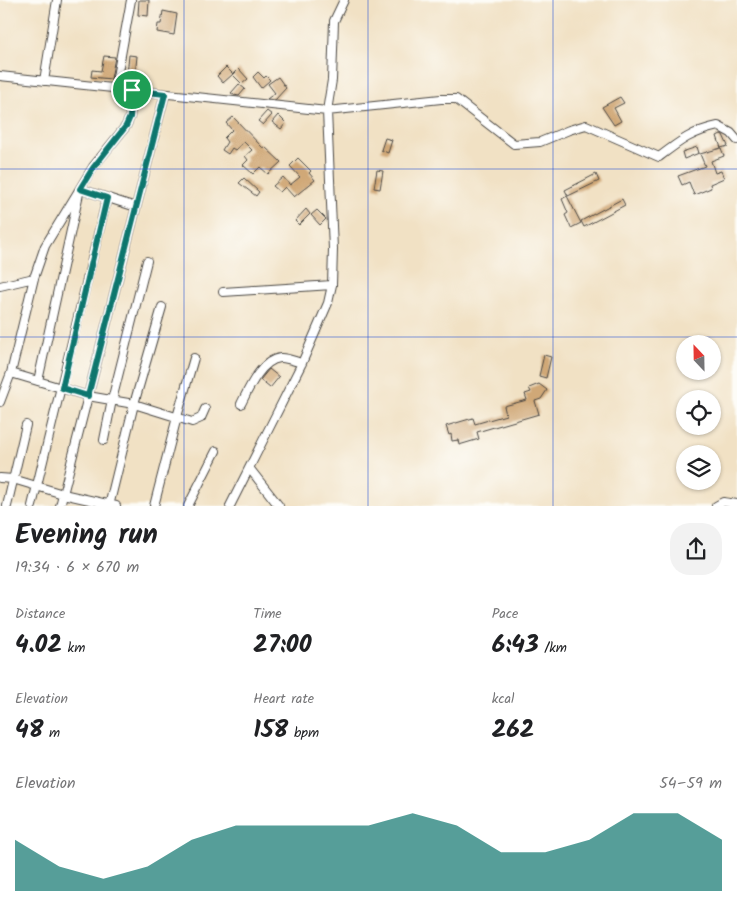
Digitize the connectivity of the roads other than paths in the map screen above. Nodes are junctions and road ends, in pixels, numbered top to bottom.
1 (57, 0) edge
2 (131, 0) edge
3 (344, 0) edge
4 (0, 76) edge
5 (44, 81) junction
6 (116, 88) junction
7 (132, 90) junction
8 (165, 94) junction
9 (327, 110) junction
10 (737, 140) edge
11 (80, 189) junction
12 (107, 198) junction
13 (136, 207) junction
14 (147, 261) dead end
15 (34, 278) junction
16 (0, 286) edge
17 (332, 286) junction
18 (223, 292) dead end
19 (162, 307) dead end
20 (194, 358) dead end
21 (302, 363) junction
22 (11, 373) junction
23 (38, 381) junction
24 (62, 388) junction
25 (88, 396) junction
26 (112, 400) junction
27 (0, 402) edge
28 (134, 404) junction
29 (241, 404) dead end
30 (205, 409) dead end
31 (177, 417) junction
32 (26, 426) dead end
33 (104, 440) dead end
34 (216, 451) dead end
35 (250, 469) junction
36 (0, 478) edge
37 (13, 479) junction
38 (36, 487) junction
39 (63, 494) junction
40 (89, 503) edge
41 (737, 504) edge
42 (111, 505) edge
43 (7, 506) edge
44 (32, 506) edge
45 (60, 506) edge
46 (154, 506) edge
47 (188, 506) edge
48 (230, 506) edge
49 (279, 506) edge
50 (716, 506) edge

1 - 5 street
2 - 6 street
3 - 9 street
4 - 5 street
5 - 6 street
6 - 7 street
7 - 8 street
7 - 11 street
8 - 9 street
8 - 13 street
9 - 10 street
9 - 17 street
11 - 12 street
11 - 15 street
11 - 23 street
12 - 13 street
12 - 24 street
13 - 25 street
14 - 26 street
15 - 16 street
15 - 22 street
17 - 18 street
17 - 21 street
19 - 28 street
20 - 31 street
21 - 29 street
21 - 35 street
22 - 23 street
22 - 27 street
23 - 24 street
24 - 25 street
24 - 38 street
25 - 26 street
25 - 39 street
26 - 28 street
26 - 33 street
28 - 31 street
28 - 42 street
30 - 31 street
31 - 46 street
32 - 37 street
34 - 47 street
35 - 48 street
35 - 49 street
36 - 37 street
37 - 38 street
37 - 43 street
38 - 39 street
38 - 44 street
39 - 40 street
39 - 45 street
40 - 42 street
41 - 50 street

